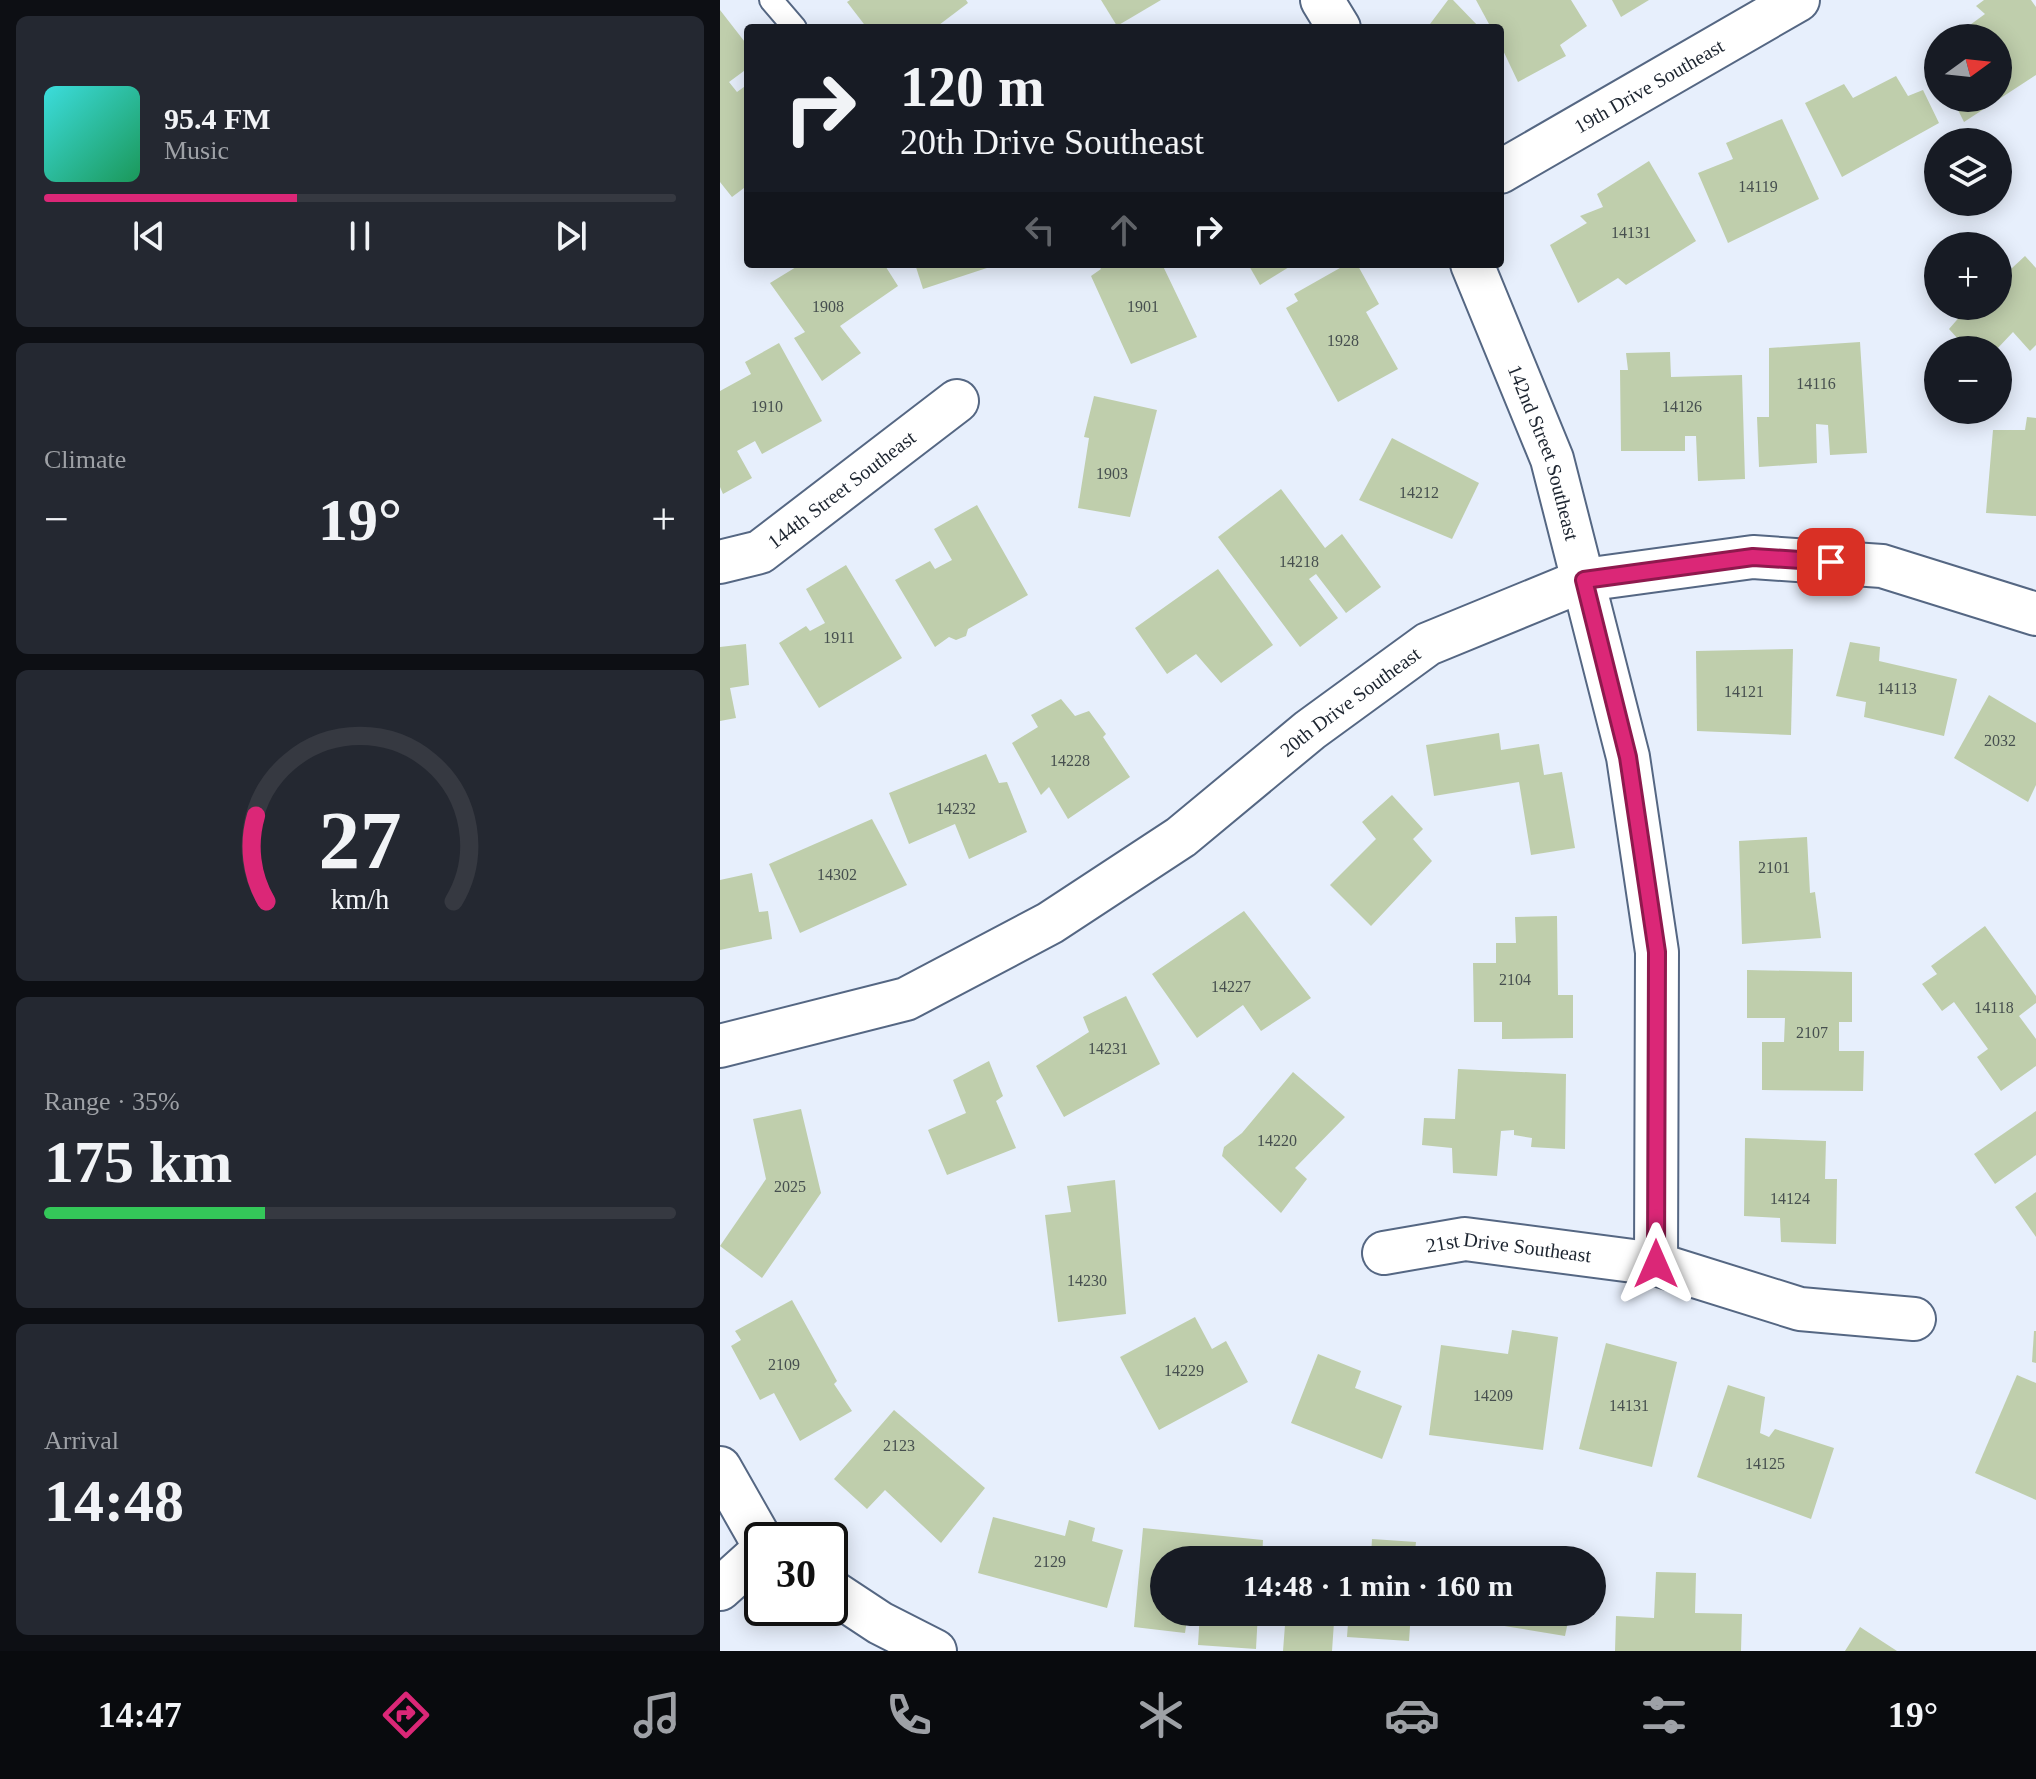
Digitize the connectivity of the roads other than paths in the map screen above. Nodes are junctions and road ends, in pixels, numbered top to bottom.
1 (771, 0) edge
2 (1322, 0) edge
3 (1798, 0) edge
4 (792, 24) edge
5 (1337, 24) edge
6 (1504, 170) edge
7 (1474, 268) edge
8 (957, 401) dead end
9 (720, 562) edge
10 (1584, 580) junction
11 (2036, 614) edge
12 (720, 1046) edge
13 (1384, 1253) dead end
14 (1656, 1264) junction
15 (1914, 1319) dead end
16 (720, 1468) edge
17 (751, 1522) edge
18 (744, 1567) edge
19 (720, 1589) edge
20 (848, 1602) edge
21 (935, 1651) edge

1 - 4 lane
2 - 5 street
3 - 6 street, 19th Drive Southeast
7 - 10 street, 142nd Street Southeast
8 - 9 street, 144th Street Southeast
10 - 11 street, 20th Drive Southeast
10 - 12 street, 20th Drive Southeast
10 - 14 street, 142nd Street Southeast
13 - 14 street, 21st Drive Southeast
14 - 15 street, 21st Drive Southeast
16 - 17 street
18 - 19 street
20 - 21 street

